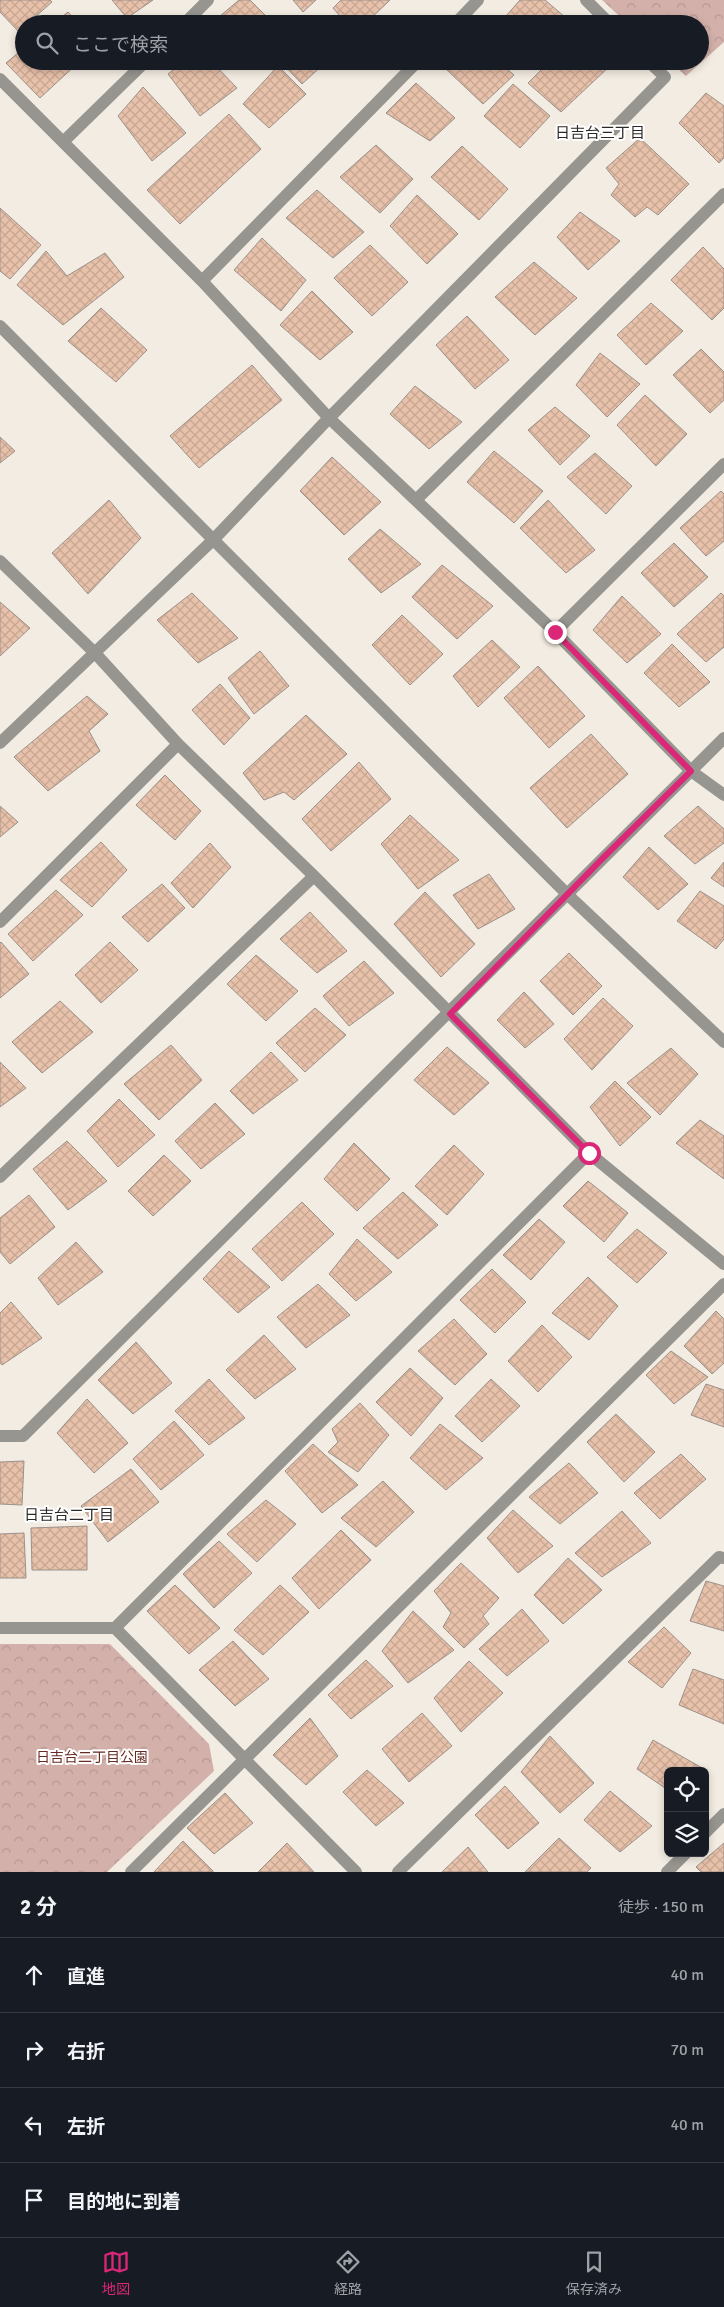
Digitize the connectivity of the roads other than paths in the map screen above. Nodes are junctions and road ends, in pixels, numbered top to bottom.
1 (208, 0) edge
2 (478, 0) edge
3 (586, 0) edge
4 (193, 15) edge
5 (464, 15) edge
6 (601, 15) edge
7 (137, 70) edge
8 (409, 70) edge
9 (658, 70) edge
10 (0, 79) edge
11 (64, 142) junction
12 (724, 194) edge
13 (202, 281) junction
14 (0, 326) edge
15 (329, 418) junction
16 (724, 464) edge
17 (416, 500) junction
18 (214, 539) junction
19 (0, 561) edge
20 (555, 632) junction
21 (95, 653) junction
22 (724, 738) edge
23 (0, 743) edge
24 (178, 744) junction
25 (691, 771) junction
26 (724, 795) edge
27 (314, 876) junction
28 (567, 894) junction
29 (0, 922) edge
30 (450, 1014) junction
31 (724, 1042) edge
32 (589, 1153) junction
33 (0, 1177) edge
34 (724, 1264) edge
35 (724, 1284) edge
36 (0, 1436) edge
37 (724, 1558) edge
38 (0, 1628) edge
39 (114, 1628) junction
40 (244, 1759) junction
41 (724, 1814) edge
42 (709, 1829) edge
43 (682, 1857) edge
44 (131, 1872) edge
45 (356, 1872) edge
46 (398, 1872) edge
47 (667, 1872) edge

1 - 4 street
2 - 5 street
3 - 6 street
7 - 11 street
8 - 13 street
9 - 15 street
10 - 11 street
11 - 13 street
12 - 17 street
13 - 15 street
14 - 18 street
15 - 17 street
15 - 18 street
16 - 20 street
17 - 20 street
18 - 21 street
18 - 28 street
19 - 21 street
20 - 25 street
21 - 23 street
21 - 24 street
22 - 25 street
24 - 27 street
24 - 29 street
25 - 26 street
25 - 28 street
27 - 30 street
27 - 33 street
28 - 30 street
28 - 31 street
30 - 32 street
30 - 36 street
32 - 34 street
32 - 39 street
35 - 40 street
37 - 46 street
38 - 39 street
39 - 40 street
40 - 44 street
40 - 45 street
41 - 42 street
43 - 47 street

